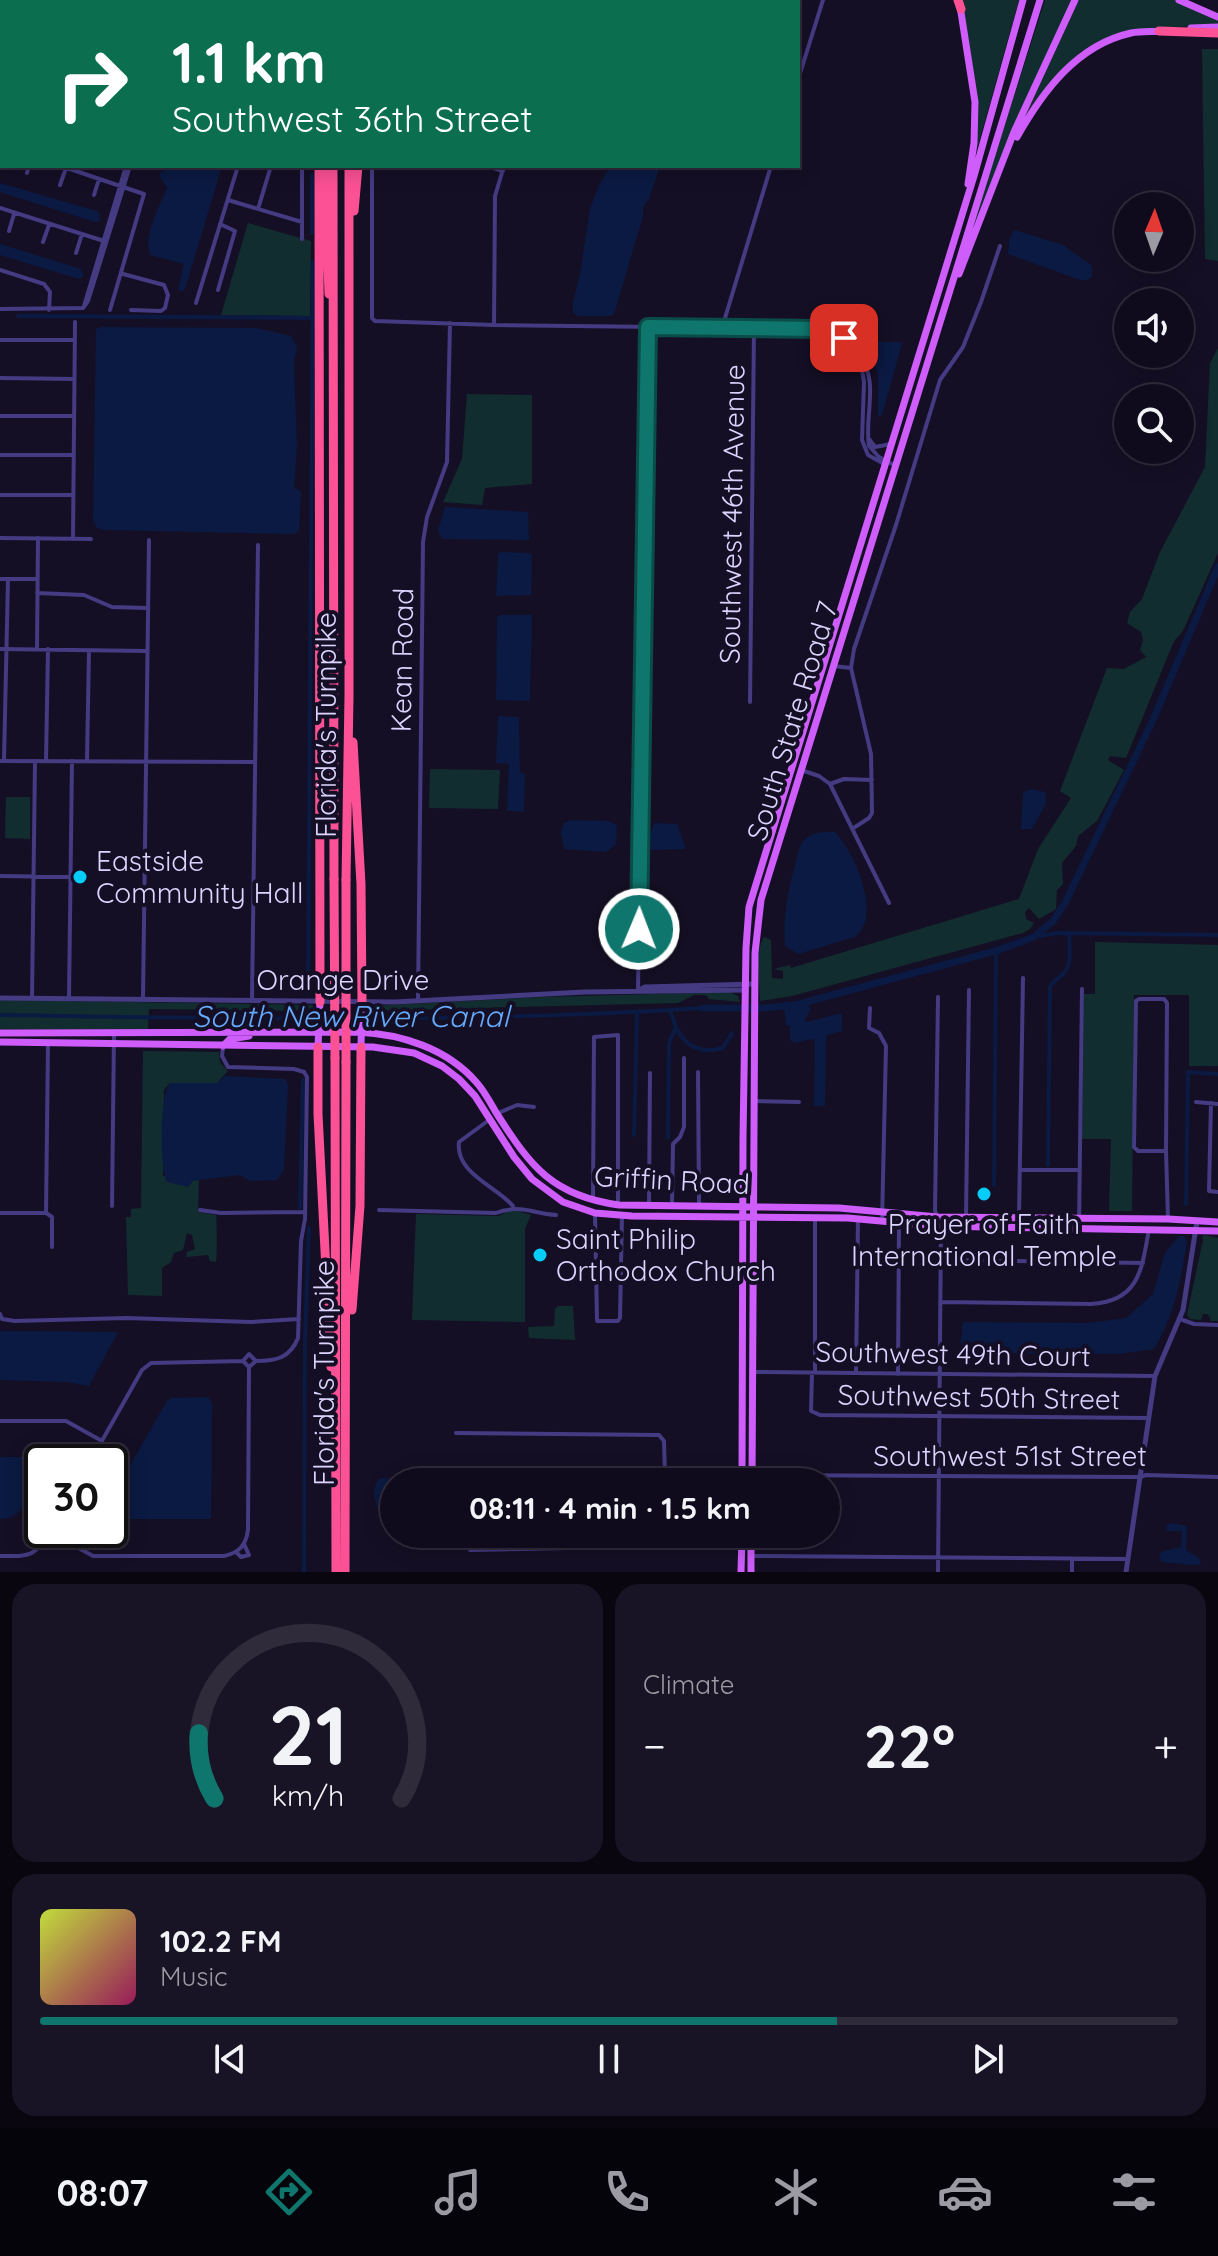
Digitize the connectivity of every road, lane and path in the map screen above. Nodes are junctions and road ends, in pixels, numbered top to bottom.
1 (823, 0) edge
2 (1023, 0) edge
3 (1040, 0) edge
4 (1075, 0) edge
5 (1179, 0) edge
6 (959, 3) edge
7 (1218, 17) edge
8 (1218, 27) edge
9 (1159, 31) junction
10 (1218, 33) edge
11 (800, 74) edge
12 (1002, 163) junction
13 (28, 168) edge
14 (63, 168) edge
15 (66, 168) edge
16 (127, 168) edge
17 (237, 168) edge
18 (270, 168) edge
19 (302, 168) edge
20 (320, 168) edge
21 (320, 168) edge
22 (333, 168) edge
23 (349, 168) edge
24 (358, 168) edge
25 (372, 168) edge
26 (770, 168) edge
27 (504, 169) edge
28 (27, 173) dead end
29 (99, 178) junction
30 (60, 185) dead end
31 (122, 186) junction
32 (94, 195) dead end
33 (228, 200) junction
34 (0, 208) edge
35 (258, 209) junction
36 (964, 209) junction
37 (15, 213) junction
38 (302, 222) junction
39 (49, 224) junction
40 (220, 224) junction
41 (9, 231) dead end
42 (82, 234) junction
43 (302, 239) dead end
44 (43, 242) dead end
45 (105, 242) junction
46 (1000, 246) dead end
47 (76, 253) dead end
48 (350, 262) junction
49 (0, 270) edge
50 (122, 274) junction
51 (218, 290) dead end
52 (196, 303) dead end
53 (0, 309) edge
54 (49, 310) junction
55 (110, 310) dead end
56 (131, 310) dead end
57 (940, 318) junction
58 (335, 321) junction
59 (75, 322) dead end
60 (450, 323) junction
61 (494, 325) junction
62 (648, 327) junction
63 (754, 327) junction
64 (722, 328) junction
65 (0, 340) edge
66 (75, 340) junction
67 (860, 356) junction
68 (0, 378) edge
69 (74, 379) junction
70 (864, 393) junction
71 (869, 401) junction
72 (0, 416) edge
73 (73, 416) junction
74 (868, 437) junction
75 (891, 444) junction
76 (0, 455) edge
77 (73, 455) junction
78 (885, 463) junction
79 (894, 465) junction
80 (0, 495) edge
81 (72, 495) junction
82 (0, 538) edge
83 (38, 538) junction
84 (73, 538) junction
85 (91, 539) dead end
86 (149, 540) dead end
87 (258, 545) dead end
88 (855, 559) junction
89 (860, 575) junction
90 (0, 579) edge
91 (8, 579) junction
92 (37, 579) junction
93 (37, 593) junction
94 (147, 608) junction
95 (3, 649) edge
96 (37, 649) junction
97 (48, 649) junction
98 (89, 650) junction
99 (146, 651) junction
100 (828, 664) junction
101 (851, 668) junction
102 (349, 696) junction
103 (750, 702) dead end
104 (2, 761) edge
105 (35, 761) junction
106 (46, 761) junction
107 (72, 761) junction
108 (87, 761) junction
109 (145, 761) junction
110 (255, 762) junction
111 (796, 768) junction
112 (872, 780) junction
113 (830, 784) junction
114 (852, 830) junction
115 (760, 867) junction
116 (0, 876) edge
117 (33, 877) junction
118 (70, 877) junction
119 (765, 885) junction
120 (889, 903) dead end
121 (1023, 978) dead end
122 (695, 985) junction
123 (745, 987) junction
124 (755, 987) junction
125 (1082, 989) dead end
126 (969, 990) dead end
127 (638, 991) junction
128 (686, 992) junction
129 (938, 997) dead end
130 (0, 998) edge
131 (32, 998) junction
132 (69, 998) junction
133 (143, 998) junction
134 (252, 1001) junction
135 (418, 1001) junction
136 (320, 1006) junction
137 (362, 1007) junction
138 (870, 1008) dead end
139 (750, 1018) junction
140 (320, 1029) junction
141 (362, 1029) junction
142 (211, 1032) junction
143 (266, 1032) junction
144 (0, 1033) edge
145 (114, 1033) junction
146 (0, 1042) edge
147 (48, 1043) junction
148 (114, 1044) junction
149 (223, 1046) junction
150 (318, 1047) junction
151 (361, 1047) junction
152 (684, 1058) dead end
153 (698, 1072) dead end
154 (650, 1073) dead end
155 (744, 1085) junction
156 (753, 1101) junction
157 (799, 1102) dead end
158 (1196, 1102) dead end
159 (1211, 1103) junction
160 (1218, 1104) edge
161 (534, 1107) dead end
162 (493, 1116) junction
163 (1166, 1151) junction
164 (1020, 1170) junction
165 (1079, 1170) junction
166 (1218, 1192) edge
167 (593, 1201) junction
168 (618, 1204) junction
169 (649, 1205) junction
170 (672, 1205) junction
171 (699, 1205) junction
172 (112, 1206) dead end
173 (513, 1206) junction
174 (742, 1206) junction
175 (752, 1206) junction
176 (200, 1210) dead end
177 (379, 1210) dead end
178 (305, 1212) junction
179 (883, 1212) junction
180 (0, 1213) edge
181 (46, 1213) junction
182 (595, 1213) junction
183 (556, 1215) dead end
184 (622, 1215) junction
185 (742, 1216) junction
186 (752, 1216) junction
187 (966, 1217) junction
188 (1019, 1217) junction
189 (815, 1218) junction
190 (1079, 1218) junction
191 (858, 1219) junction
192 (1168, 1219) junction
193 (882, 1222) junction
194 (939, 1222) junction
195 (1218, 1222) edge
196 (899, 1224) junction
197 (1196, 1225) junction
198 (1079, 1228) junction
199 (1149, 1229) junction
200 (1218, 1231) edge
201 (52, 1247) dead end
202 (941, 1260) junction
203 (1143, 1263) junction
204 (941, 1302) junction
205 (0, 1314) edge
206 (299, 1319) junction
207 (1180, 1319) junction
208 (1218, 1325) edge
209 (742, 1359) junction
210 (243, 1361) junction
211 (256, 1361) junction
212 (346, 1361) junction
213 (249, 1367) junction
214 (752, 1372) junction
215 (742, 1373) junction
216 (813, 1373) junction
217 (856, 1373) junction
218 (898, 1374) junction
219 (940, 1374) junction
220 (1155, 1376) junction
221 (752, 1385) junction
222 (940, 1417) junction
223 (1147, 1418) junction
224 (337, 1419) junction
225 (0, 1421) edge
226 (456, 1433) dead end
227 (102, 1441) junction
228 (100, 1444) edge
229 (665, 1468) edge
230 (742, 1468) edge
231 (752, 1468) edge
232 (938, 1476) junction
233 (1140, 1477) junction
234 (1218, 1477) edge
235 (840, 1478) edge
236 (244, 1544) junction
237 (40, 1548) edge
238 (79, 1548) edge
239 (567, 1548) edge
240 (742, 1548) edge
241 (751, 1548) edge
242 (470, 1550) dead end
243 (236, 1552) junction
244 (0, 1556) edge
245 (751, 1556) junction
246 (938, 1557) junction
247 (1072, 1559) junction
248 (1128, 1559) junction
249 (336, 1572) edge
250 (345, 1572) edge
251 (741, 1572) edge
252 (751, 1572) edge
253 (938, 1572) edge
254 (1072, 1572) edge
255 (1126, 1572) edge

1 - 11 street
2 - 36 main road, South State Road 7
3 - 57 main road, South State Road 7
4 - 12 main road
5 - 7 main road
6 - 36 main road
8 - 9 main road
9 - 10 highway
9 - 12 main road
12 - 57 main road
13 - 28 street
14 - 30 street
15 - 29 street
16 - 31 street
17 - 33 street
18 - 35 street
19 - 38 street
20 - 136 highway
21 - 58 highway
22 - 58 highway, Florida's Turnpike
23 - 48 highway, Florida's Turnpike
24 - 48 highway
25 - 60 street
26 - 64 street
27 - 61 street
29 - 31 street
29 - 32 street
31 - 45 street
31 - 50 street
33 - 35 street
33 - 40 street
34 - 37 street
35 - 38 street
36 - 75 main road, South State Road 7
37 - 39 street
37 - 41 street
38 - 43 street
39 - 42 street
39 - 44 street
40 - 51 street
40 - 52 street
42 - 45 street
42 - 47 street
45 - 54 street
46 - 101 street
48 - 102 highway, Florida's Turnpike
49 - 54 street
50 - 55 street
50 - 56 street
53 - 54 street
57 - 79 main road, South State Road 7
58 - 224 highway, Florida's Turnpike, bridge
59 - 66 street
60 - 61 street
60 - 135 street, Kean Road
61 - 62 street
62 - 64 street
62 - 127 street
63 - 64 street
63 - 67 street
63 - 103 street, Southwest 46th Avenue
65 - 66 street
66 - 69 street
67 - 70 street
67 - 71 street
68 - 69 street
69 - 73 street
70 - 71 street
70 - 78 street
71 - 74 street
72 - 73 street
73 - 77 street
74 - 75 street
74 - 78 street
75 - 78 main road, South State Road 7
76 - 77 street
77 - 81 street
78 - 79 street
78 - 88 main road, South State Road 7
79 - 89 main road, South State Road 7
80 - 81 street
81 - 84 street
82 - 83 street
83 - 84 street
83 - 92 street
84 - 85 street
86 - 94 street
87 - 110 street
88 - 89 main road
88 - 100 main road, South State Road 7
89 - 100 main road, South State Road 7
90 - 91 street
91 - 92 street
91 - 95 street
92 - 93 street
93 - 94 street
93 - 96 street
94 - 99 street
95 - 96 street
95 - 104 street
96 - 97 street
97 - 98 street
97 - 106 street
98 - 99 street
98 - 108 street
99 - 109 street
100 - 101 street
100 - 111 main road, South State Road 7
101 - 112 street
102 - 137 highway
102 - 212 highway, Florida's Turnpike, bridge
104 - 105 street
105 - 106 street
105 - 117 street
106 - 107 street
107 - 108 street
107 - 118 street
108 - 109 street
109 - 110 street
109 - 133 street
110 - 134 street
111 - 113 street
111 - 115 main road, South State Road 7
111 - 119 main road, South State Road 7
112 - 113 street
112 - 114 street
113 - 114 street
114 - 120 street
115 - 119 main road
115 - 123 main road, South State Road 7
116 - 117 street
117 - 118 street
117 - 131 street
118 - 132 street
119 - 124 main road, South State Road 7
121 - 164 street
122 - 123 street, Orange Drive
122 - 127 street, Orange Drive
122 - 128 street
123 - 124 street, Orange Drive
123 - 128 street, Orange Drive
123 - 139 main road, South State Road 7
124 - 139 main road, South State Road 7
125 - 165 street
126 - 187 street
127 - 128 street, Orange Drive
127 - 135 street, Orange Drive
129 - 194 street
130 - 131 street, Orange Drive
131 - 132 street, Orange Drive
132 - 133 street, Orange Drive
133 - 134 street, Orange Drive
134 - 136 street, Orange Drive
135 - 137 street, Orange Drive
136 - 137 street, Orange Drive
136 - 140 main road
137 - 141 main road
138 - 179 street
139 - 155 main road, South State Road 7
139 - 156 main road, South State Road 7
140 - 141 main road, Griffin Road
140 - 143 main road, Griffin Road
140 - 150 main road
141 - 151 main road
141 - 162 main road, Griffin Road
142 - 143 main road, Griffin Road
142 - 145 main road, Griffin Road
142 - 149 main road
143 - 149 main road
144 - 145 main road, Griffin Road
145 - 148 street
146 - 147 main road, Griffin Road
147 - 148 main road, Griffin Road
147 - 181 street
148 - 149 main road, Griffin Road
148 - 172 street
149 - 150 main road, Griffin Road
149 - 178 street
150 - 151 main road, Griffin Road
150 - 224 highway
151 - 162 main road, Griffin Road
151 - 212 highway
152 - 170 street
153 - 171 street
154 - 169 street
155 - 156 main road
155 - 174 main road, South State Road 7
156 - 157 street
156 - 175 main road, South State Road 7
158 - 159 street
159 - 160 street
159 - 166 street
161 - 162 street
162 - 167 main road, Griffin Road
162 - 173 street
162 - 182 main road, Griffin Road
163 - 163 street
163 - 192 street
164 - 165 street
164 - 188 street
165 - 190 street
167 - 168 main road, Griffin Road
167 - 168 street
168 - 169 main road, Griffin Road
169 - 170 main road, Griffin Road
170 - 171 main road, Griffin Road
171 - 174 main road, Griffin Road
173 - 177 street
173 - 183 street
174 - 175 main road, Griffin Road
174 - 185 main road, South State Road 7
175 - 179 main road, Griffin Road
175 - 186 main road, South State Road 7
176 - 178 street
178 - 206 street
179 - 193 street
179 - 194 main road, Griffin Road
180 - 181 street
181 - 201 street
182 - 184 main road, Griffin Road
182 - 184 street
184 - 185 main road, Griffin Road
185 - 186 main road, Griffin Road
185 - 209 main road, South State Road 7
186 - 189 main road, Griffin Road
186 - 214 main road, South State Road 7
187 - 188 main road, Griffin Road
187 - 194 main road, Griffin Road
188 - 190 main road, Griffin Road
189 - 191 main road, Griffin Road
189 - 216 street
190 - 192 main road, Griffin Road
190 - 198 street
191 - 193 main road, Griffin Road
191 - 217 street
192 - 197 main road, Griffin Road
193 - 196 main road, Griffin Road
194 - 196 main road, Griffin Road
194 - 198 main road, Griffin Road
194 - 202 street
195 - 197 main road, Griffin Road
196 - 218 street
197 - 199 main road, Griffin Road
197 - 200 main road, Griffin Road
197 - 207 street
198 - 199 main road, Griffin Road
199 - 203 street
202 - 203 street
202 - 204 street
203 - 204 street
204 - 219 street
205 - 206 street
206 - 211 street
207 - 208 street
207 - 220 street
209 - 214 main road
209 - 215 main road, South State Road 7
210 - 211 street
210 - 213 street
210 - 227 street
211 - 213 street
212 - 250 highway, Florida's Turnpike
213 - 236 street
214 - 216 street, Southwest 49th Court
214 - 221 main road, South State Road 7
215 - 221 main road
215 - 230 main road, South State Road 7
216 - 217 street, Southwest 49th Court
216 - 222 street, Southwest 50th Street
217 - 218 street, Southwest 49th Court
218 - 219 street, Southwest 49th Court
219 - 220 street, Southwest 49th Court
219 - 222 street
220 - 223 street
221 - 231 main road, South State Road 7
222 - 223 street, Southwest 50th Street
222 - 232 street
223 - 233 street
224 - 249 highway, Florida's Turnpike
225 - 227 street
226 - 229 street, Southwest 51st Street
227 - 228 street
232 - 233 street, Southwest 51st Street
232 - 235 street, Southwest 51st Street
232 - 246 street
233 - 234 street, Southwest 51st Street
233 - 248 street
236 - 243 street
236 - 243 street
237 - 244 street
238 - 243 street
239 - 242 street
240 - 251 main road
241 - 245 main road
245 - 246 street
245 - 252 main road
246 - 247 street
246 - 253 street
247 - 248 street
247 - 254 street
248 - 255 street

